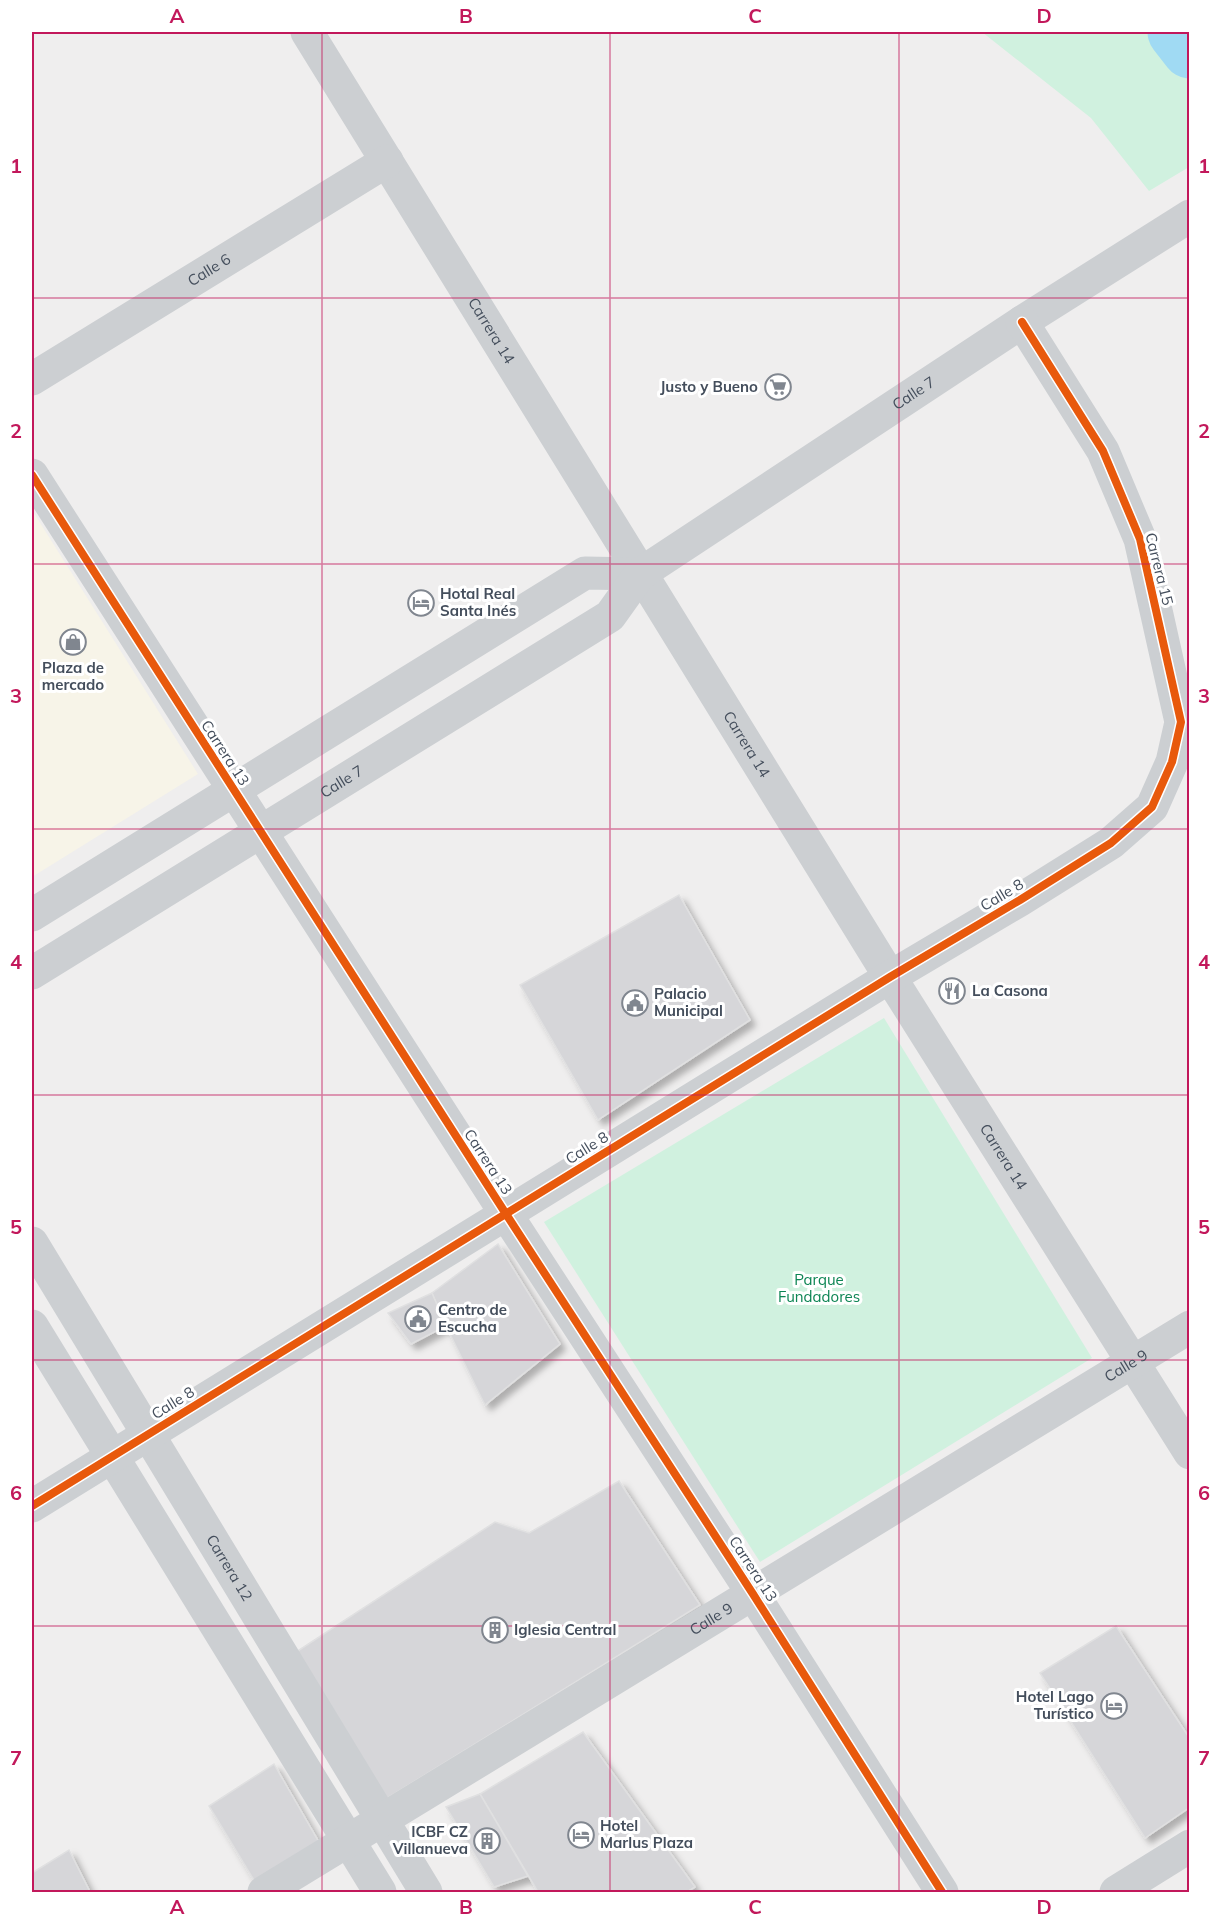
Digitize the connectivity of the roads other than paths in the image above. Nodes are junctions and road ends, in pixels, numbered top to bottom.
1 (307, 32) edge
2 (387, 161) junction
3 (1190, 216) edge
4 (1023, 322) junction
5 (32, 379) edge
6 (32, 476) edge
7 (640, 574) junction
8 (233, 790) junction
9 (1152, 807) joint
10 (260, 832) junction
11 (32, 915) edge
12 (32, 973) edge
13 (890, 977) junction
14 (506, 1214) junction
15 (32, 1243) edge
16 (32, 1326) edge
17 (1190, 1327) edge
18 (1132, 1362) junction
19 (147, 1434) junction
20 (1190, 1453) edge
21 (112, 1456) junction
22 (32, 1506) edge
23 (753, 1594) junction
24 (382, 1820) junction
25 (348, 1841) junction
26 (1190, 1846) edge
27 (264, 1893) edge
28 (380, 1893) edge
29 (426, 1893) edge
30 (942, 1893) edge
31 (1116, 1893) edge

1 - 2 street, Carrera 14
2 - 5 street, Calle 6
2 - 7 street, Carrera 14
3 - 4 street, Calle 7
4 - 7 street, Calle 7
4 - 9 street, Carrera 15
6 - 8 street, Carrera 13
7 - 8 street
7 - 10 street, Calle 7
7 - 13 street, Carrera 14
8 - 10 street, Carrera 13
8 - 11 street
9 - 13 street, Calle 8
10 - 12 street, Calle 7
10 - 14 street, Carrera 13
13 - 14 street, Calle 8
13 - 18 street, Carrera 14
14 - 19 street, Calle 8
14 - 23 street, Carrera 13
15 - 19 street, Carrera 12
16 - 21 street
17 - 18 street, Calle 9
18 - 20 street, Carrera 14
18 - 23 street, Calle 9
19 - 21 street, Calle 8
19 - 24 street, Carrera 12
21 - 22 street, Calle 8
21 - 25 street
23 - 24 street, Calle 9
23 - 30 street, Carrera 13
24 - 25 street, Calle 9
24 - 29 street, Carrera 12
25 - 27 street, Calle 9
25 - 28 street
26 - 31 street

